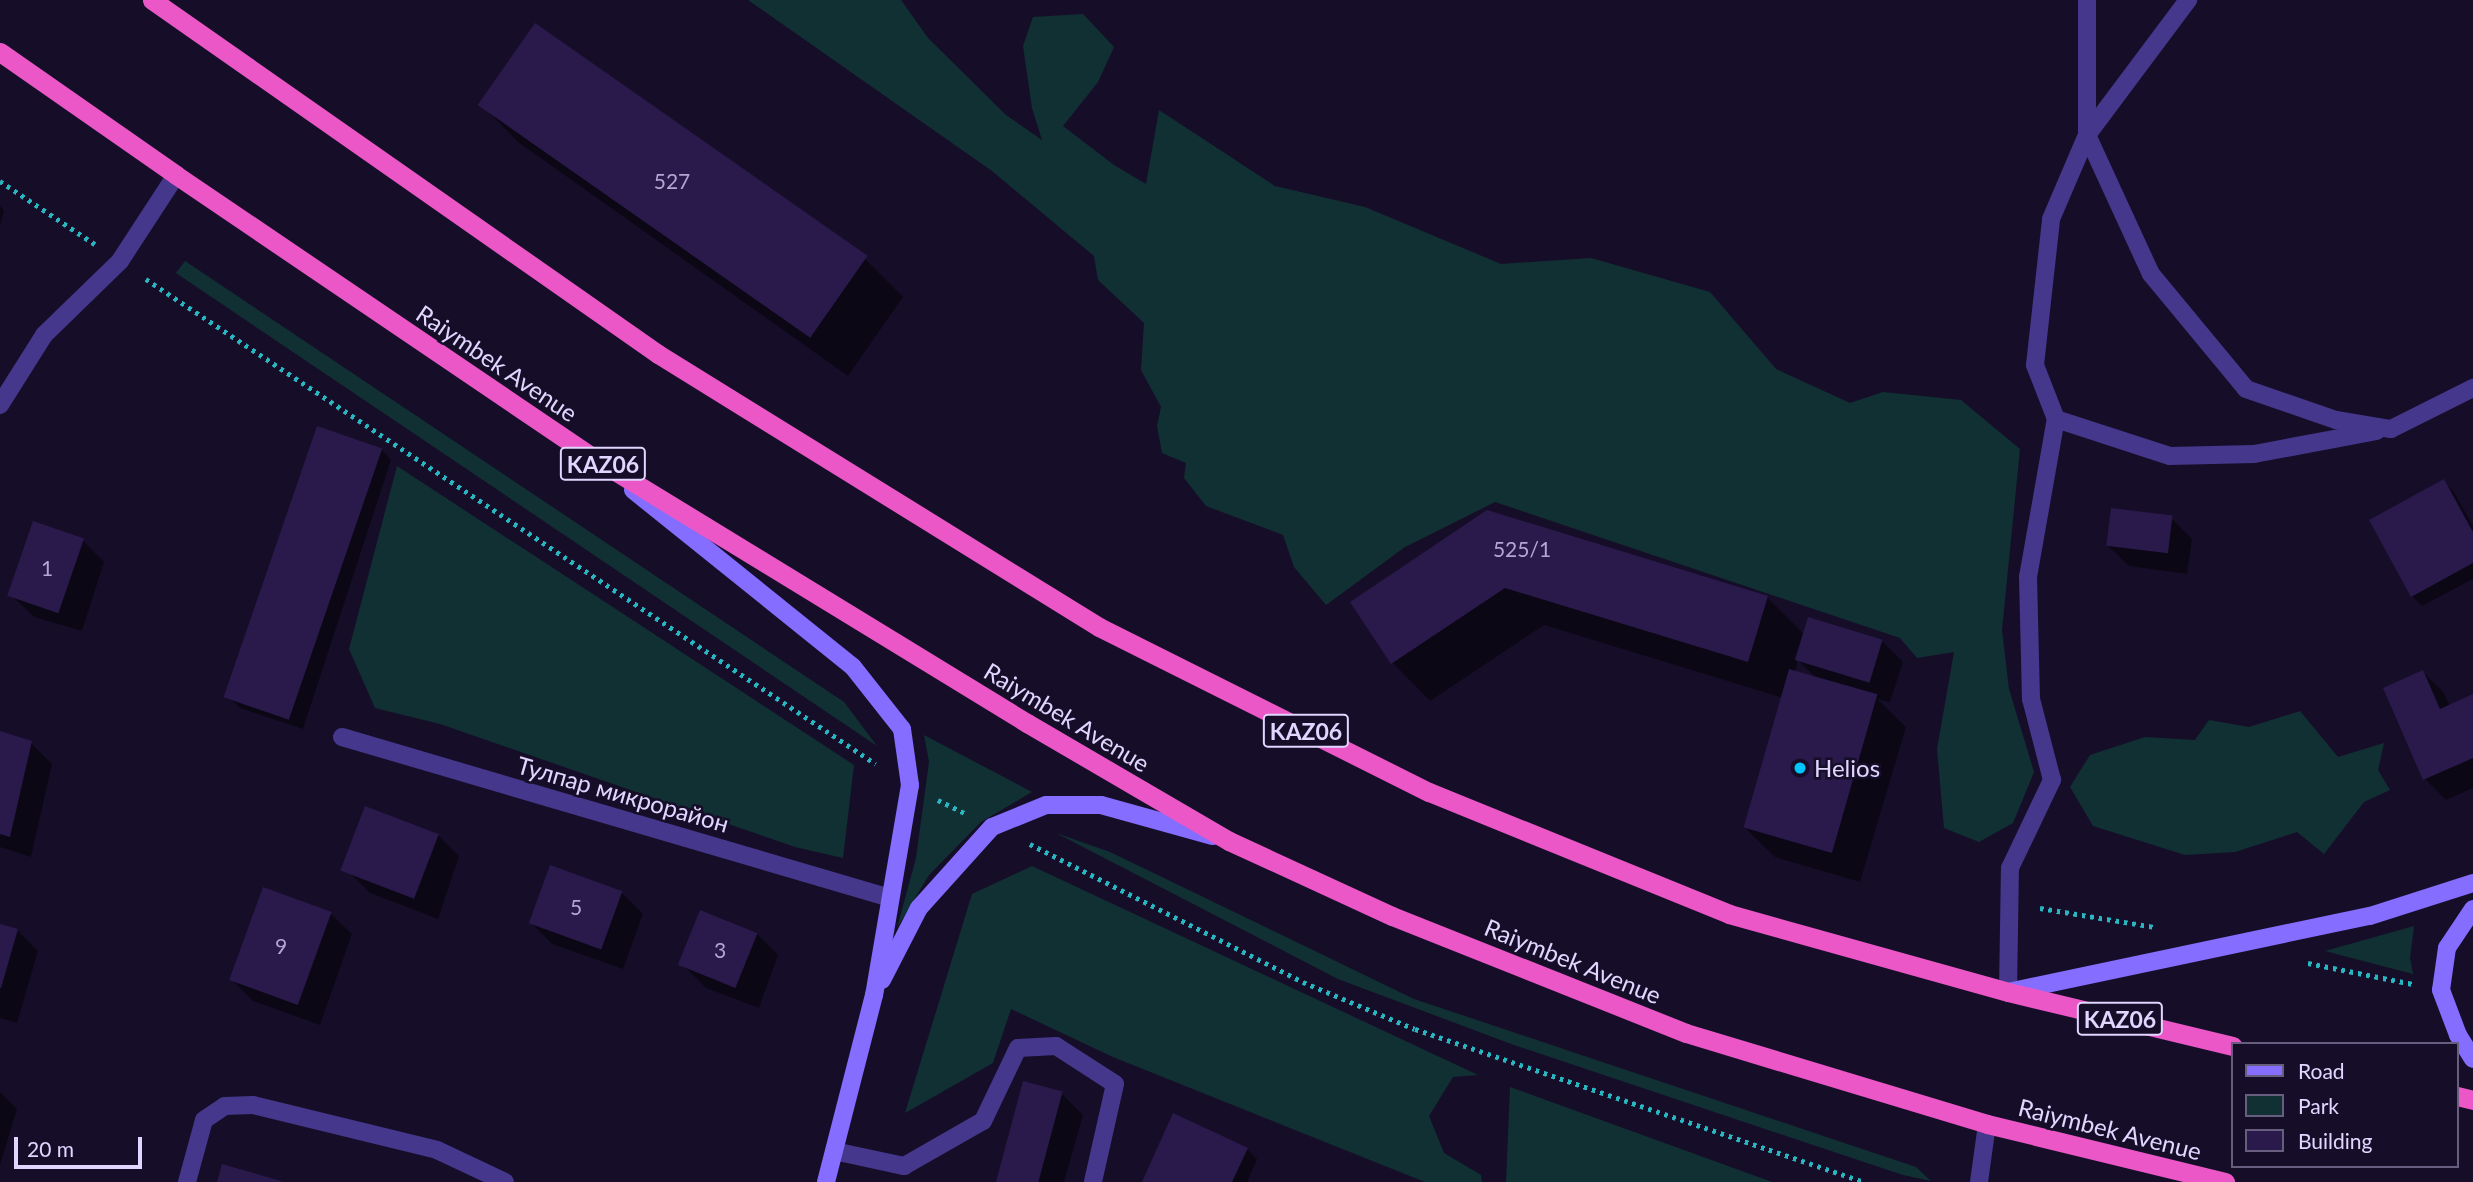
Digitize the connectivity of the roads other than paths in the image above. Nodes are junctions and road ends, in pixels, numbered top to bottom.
1 (152, 0) edge
2 (2087, 0) edge
3 (2188, 0) edge
4 (0, 52) edge
5 (2087, 135) junction
6 (176, 175) junction
7 (2473, 388) edge
8 (0, 405) edge
9 (2056, 419) junction
10 (2391, 429) junction
11 (592, 457) junction
12 (342, 737) dead end
13 (1229, 841) junction
14 (2473, 883) edge
15 (890, 898) junction
16 (2473, 909) edge
17 (2008, 992) junction
18 (874, 995) junction
19 (2232, 1046) edge
20 (2473, 1059) edge
21 (1987, 1124) junction
22 (834, 1150) junction
23 (187, 1182) edge
24 (505, 1182) edge
25 (826, 1182) edge
26 (1093, 1182) edge
27 (1979, 1182) edge
28 (2225, 1182) edge

1 - 17 highway, KАZ06
2 - 5 street
3 - 5 street
4 - 6 highway, Raiymbek Avenue / KАZ06
5 - 9 street
5 - 10 street
6 - 8 street
6 - 11 highway, Raiymbek Avenue / KАZ06
7 - 10 street
9 - 10 street
9 - 17 street
11 - 13 highway, Raiymbek Avenue / KАZ06
11 - 15 main road
12 - 15 street, Тулпар микрорайон
13 - 18 main road
13 - 21 highway, Raiymbek Avenue / KАZ06
14 - 17 main road
15 - 18 main road
16 - 20 main road
17 - 19 highway, KАZ06
18 - 22 main road
21 - 27 street
21 - 28 highway, Raiymbek Avenue / KАZ06
22 - 25 main road
22 - 26 street
23 - 24 street

